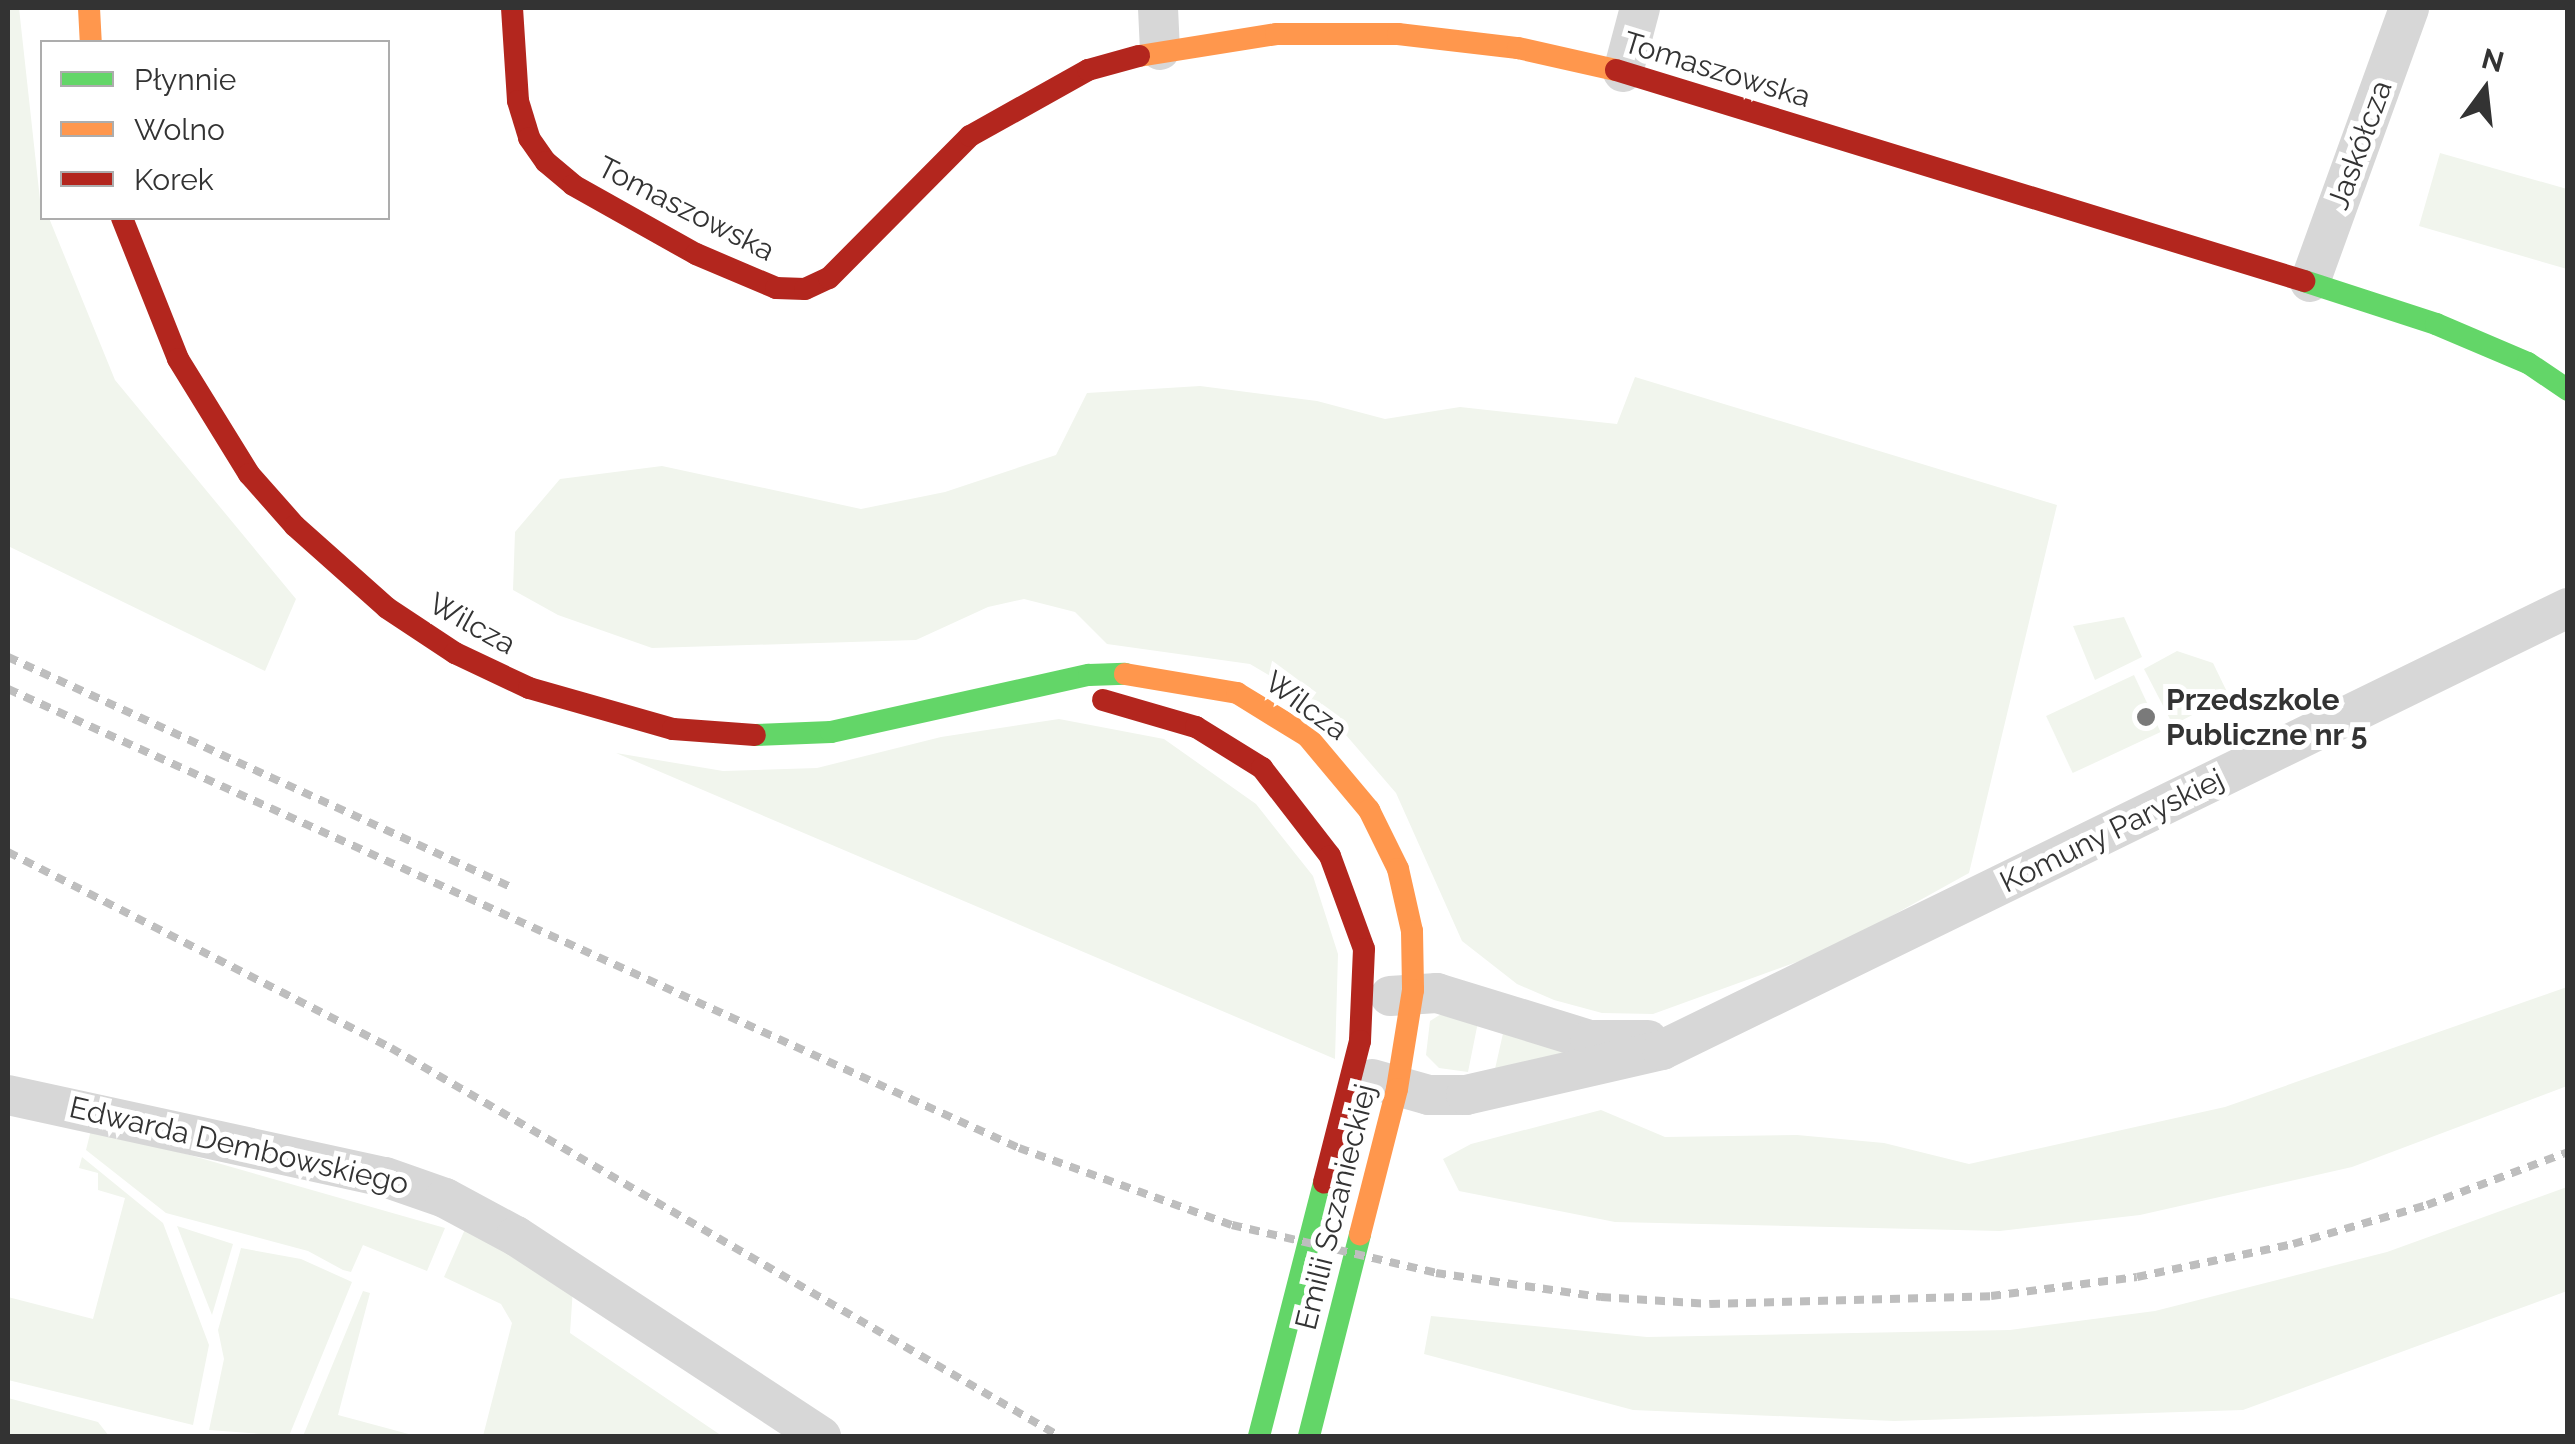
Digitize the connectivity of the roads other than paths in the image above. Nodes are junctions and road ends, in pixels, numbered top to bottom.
1 (89, 8) edge
2 (512, 8) edge
3 (1158, 8) edge
4 (1640, 8) edge
5 (2409, 8) edge
6 (91, 40) edge
7 (1160, 50) junction
8 (1624, 72) junction
9 (123, 220) edge
10 (2310, 282) junction
11 (2568, 390) edge
12 (2568, 608) edge
13 (1000, 695) junction
14 (1413, 990) junction
15 (1712, 1030) junction
16 (1360, 1037) junction
17 (1397, 1089) junction
18 (8, 1094) edge
19 (821, 1436) edge
20 (1259, 1436) edge
21 (1309, 1436) edge

1 - 6 street
2 - 7 street, Tomaszowska
3 - 7 street
4 - 8 street
5 - 10 street, Jaskółcza
7 - 8 street, Tomaszowska
8 - 10 street, Tomaszowska
9 - 13 street, Wilcza
10 - 11 street, Tomaszowska
12 - 15 street, Komuny Paryskiej
13 - 14 street, Wilcza
13 - 16 street, Wilcza
14 - 15 street, Komuny Paryskiej
14 - 16 street
14 - 17 street, Emilii Sczanieckiej
15 - 17 street, Komuny Paryskiej
16 - 17 street
16 - 20 street, Emilii Sczanieckiej
17 - 21 street, Emilii Sczanieckiej
18 - 19 street, Edwarda Dembowskiego

